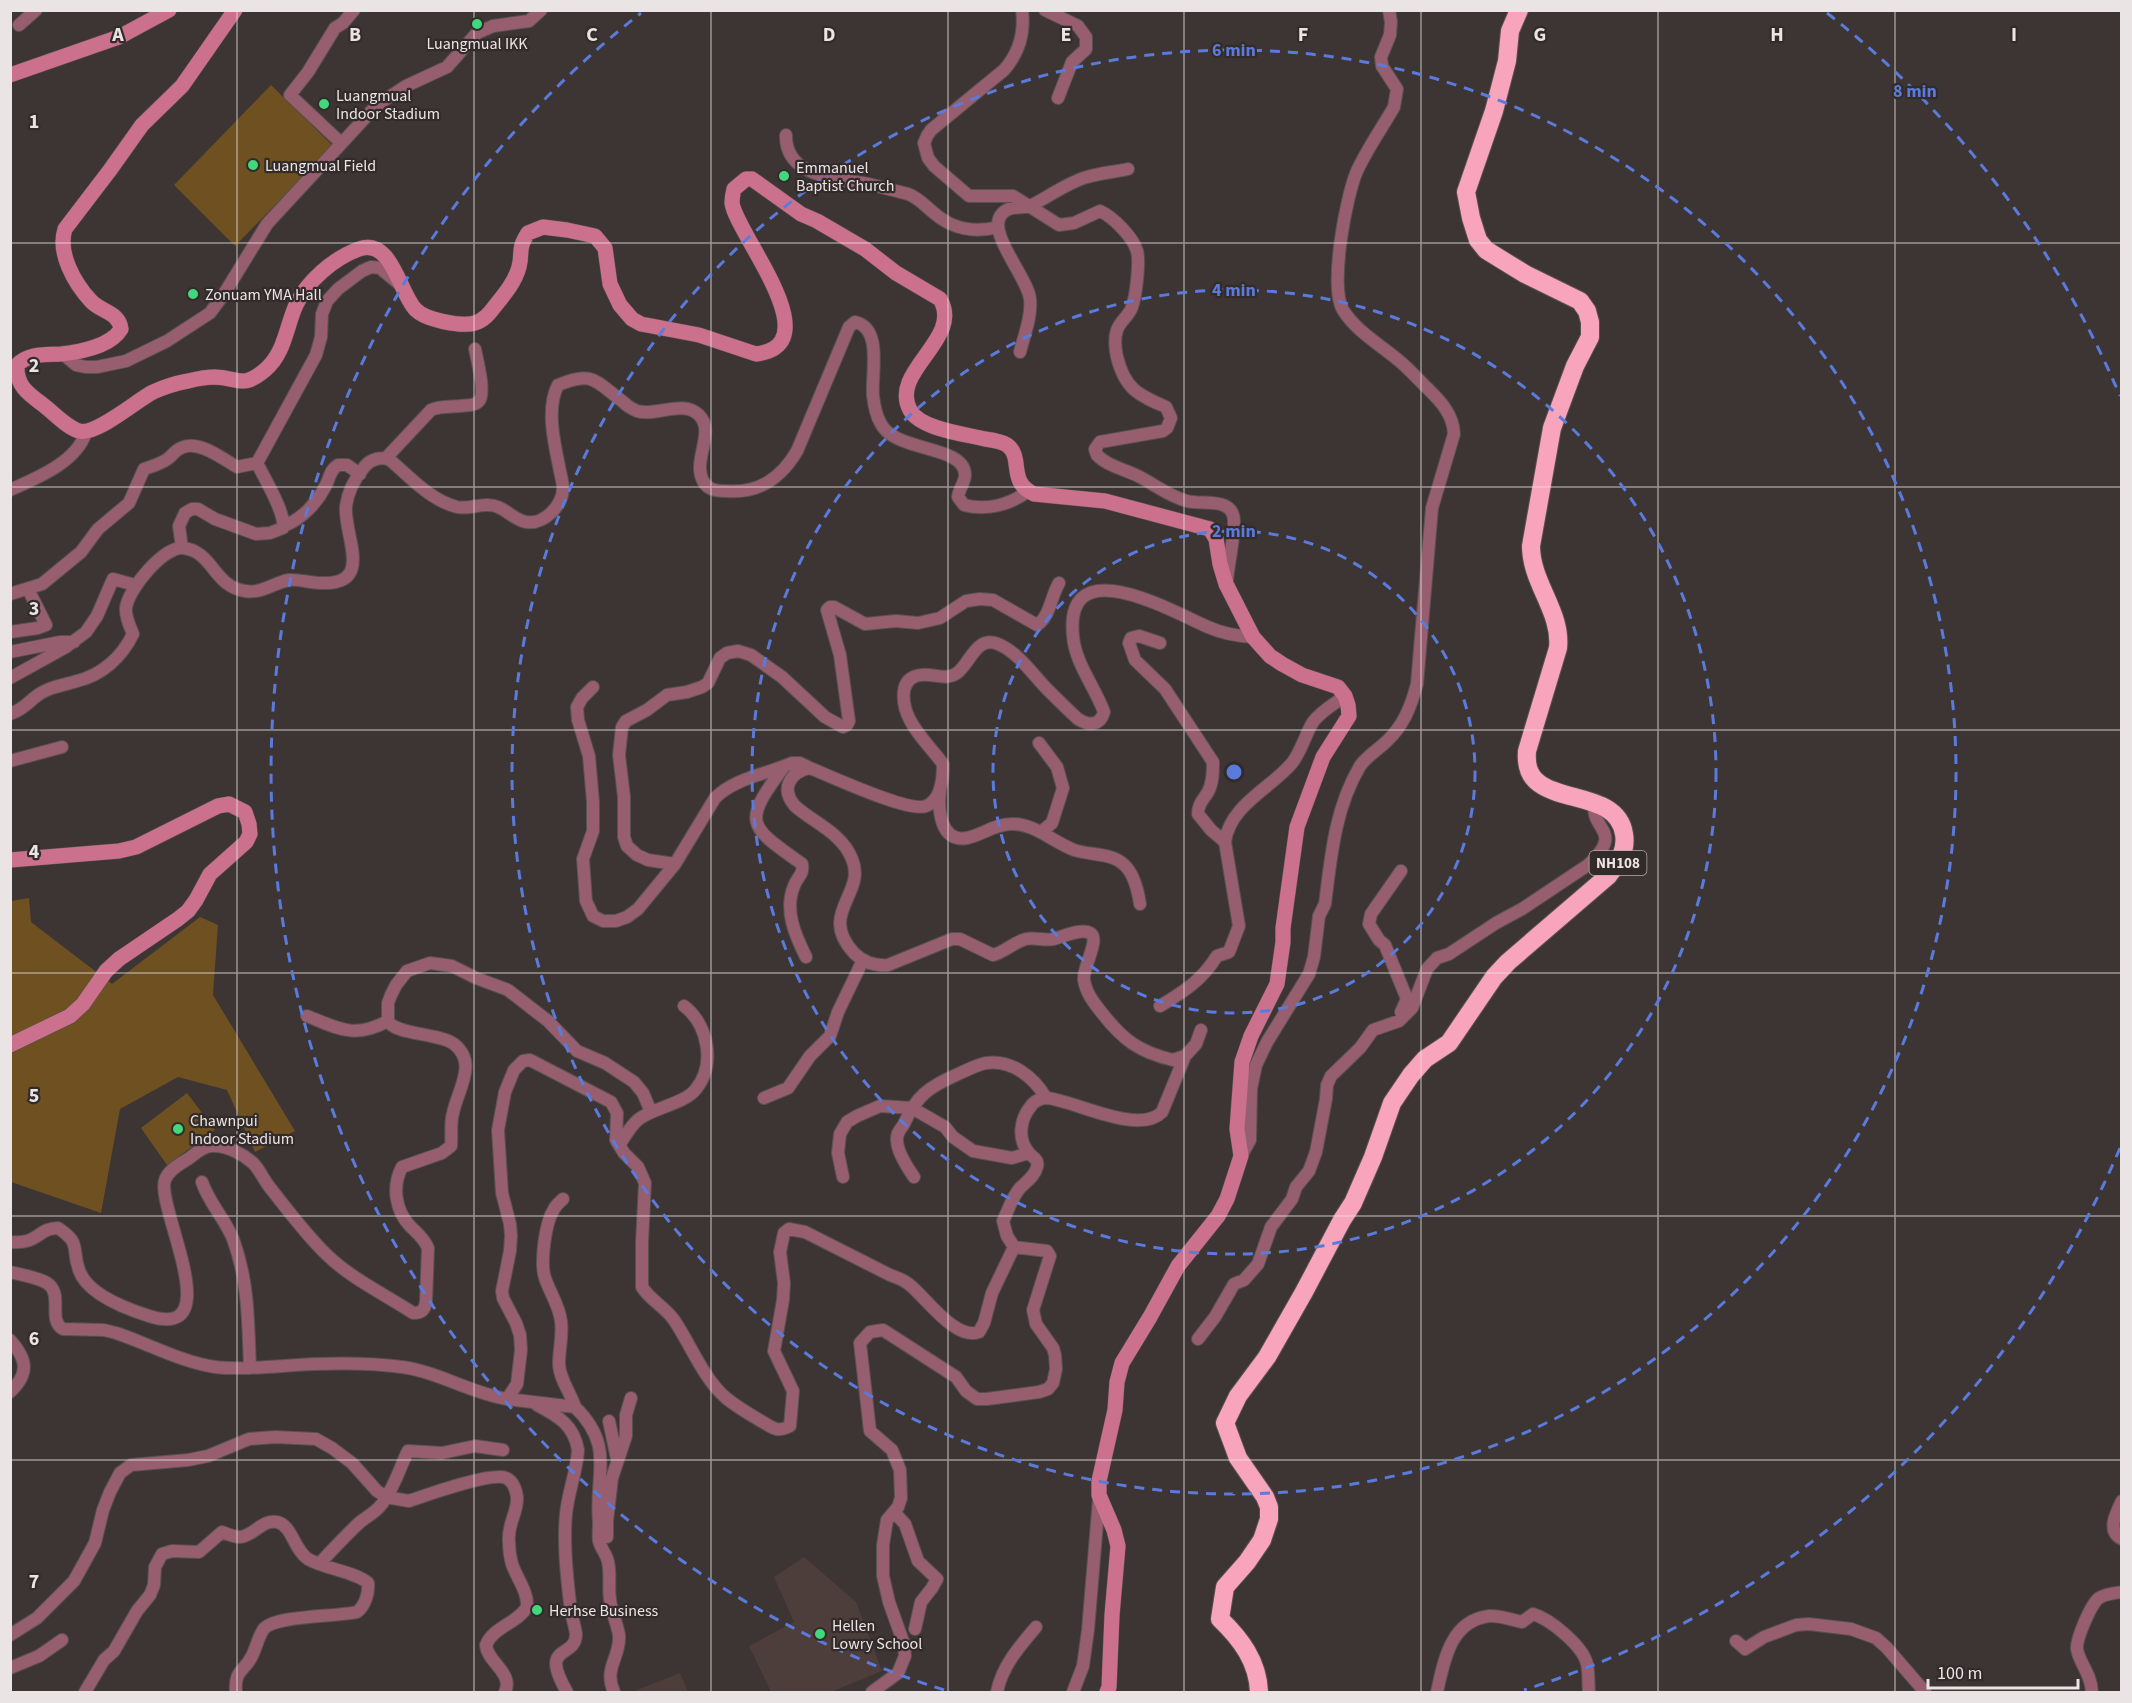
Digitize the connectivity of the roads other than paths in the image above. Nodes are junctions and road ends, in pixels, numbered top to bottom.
1 (36, 10) edge
2 (169, 10) edge
3 (235, 10) edge
4 (354, 10) edge
5 (541, 10) edge
6 (1022, 10) edge
7 (1045, 10) edge
8 (1389, 10) edge
9 (1519, 10) edge
10 (20, 25) dead end
11 (10, 75) edge
12 (1058, 98) dead end
13 (786, 135) dead end
14 (341, 143) junction
15 (1128, 169) dead end
16 (1030, 207) junction
17 (998, 227) junction
18 (400, 285) junction
19 (475, 349) dead end
20 (1020, 352) dead end
21 (63, 354) junction
22 (86, 432) junction
23 (386, 458) junction
24 (257, 463) junction
25 (360, 474) junction
26 (10, 490) edge
27 (1028, 491) junction
28 (284, 526) junction
29 (182, 548) junction
30 (1059, 583) dead end
31 (1226, 584) junction
32 (135, 585) junction
33 (28, 589) junction
34 (10, 594) edge
35 (10, 632) edge
36 (1253, 637) junction
37 (75, 642) junction
38 (1160, 643) dead end
39 (10, 652) edge
40 (10, 678) edge
41 (593, 687) dead end
42 (1345, 696) junction
43 (10, 714) edge
44 (1039, 743) dead end
45 (62, 747) dead end
46 (10, 761) edge
47 (783, 767) junction
48 (810, 768) junction
49 (940, 790) junction
50 (1595, 804) junction
51 (1041, 832) junction
52 (1225, 842) junction
53 (10, 860) edge
54 (675, 864) junction
55 (1401, 871) dead end
56 (1140, 904) dead end
57 (806, 957) dead end
58 (862, 960) junction
59 (684, 1006) dead end
60 (1160, 1006) dead end
61 (307, 1016) dead end
62 (388, 1021) junction
63 (1384, 1026) junction
64 (1201, 1030) dead end
65 (10, 1045) edge
66 (1185, 1056) junction
67 (764, 1098) dead end
68 (1046, 1098) junction
69 (912, 1108) junction
70 (651, 1112) junction
71 (619, 1145) junction
72 (1029, 1153) junction
73 (1241, 1156) junction
74 (843, 1177) dead end
75 (914, 1177) dead end
76 (202, 1182) dead end
77 (563, 1199) dead end
78 (10, 1242) edge
79 (1014, 1247) junction
80 (10, 1272) edge
81 (1198, 1339) dead end
82 (10, 1340) edge
83 (250, 1368) junction
84 (10, 1392) edge
85 (631, 1398) dead end
86 (507, 1400) junction
87 (532, 1402) junction
88 (575, 1407) junction
89 (609, 1421) dead end
90 (503, 1450) dead end
91 (618, 1460) junction
92 (1100, 1495) junction
93 (386, 1497) junction
94 (2121, 1501) edge
95 (894, 1512) junction
96 (2121, 1539) edge
97 (608, 1562) junction
98 (319, 1564) junction
99 (2121, 1592) edge
100 (1036, 1627) dead end
101 (915, 1629) dead end
102 (10, 1635) edge
103 (62, 1640) dead end
104 (1736, 1641) dead end
105 (10, 1668) edge
106 (85, 1692) edge
107 (236, 1692) edge
108 (505, 1692) edge
109 (567, 1692) edge
110 (614, 1692) edge
111 (872, 1692) edge
112 (997, 1692) edge
113 (1073, 1692) edge
114 (1107, 1692) edge
115 (1259, 1692) edge
116 (1437, 1692) edge
117 (1589, 1692) edge
118 (1925, 1692) edge
119 (2092, 1692) edge

1 - 10 street
2 - 11 street
3 - 21 street
4 - 14 street
5 - 14 street
6 - 16 street
7 - 12 street
8 - 73 street
9 - 50 highway, NH108
13 - 17 street
14 - 21 street
15 - 16 street
16 - 17 street
16 - 31 street
17 - 20 street
18 - 22 street
18 - 24 street
18 - 27 street
19 - 23 street
21 - 22 street
22 - 26 street
23 - 25 street
23 - 27 street
24 - 28 street
24 - 33 street
25 - 28 street
25 - 29 street
27 - 31 street
28 - 29 street
29 - 32 street
30 - 54 street
31 - 36 street
32 - 37 street
32 - 43 street
33 - 34 street
33 - 35 street
36 - 42 street
36 - 49 street
37 - 39 street
37 - 40 street
38 - 52 street
41 - 54 street
42 - 52 street
42 - 73 street
44 - 51 street
45 - 46 street
47 - 48 street
47 - 54 street
47 - 57 street
48 - 49 street
48 - 58 street
49 - 51 street
50 - 63 street
50 - 115 highway, NH108
51 - 56 street
52 - 60 street
53 - 65 street
55 - 63 street
58 - 66 street
58 - 67 street
59 - 70 street
61 - 62 street
62 - 70 street
62 - 78 street
63 - 81 street
64 - 66 street
66 - 68 street
68 - 69 street
68 - 72 street
69 - 72 street
69 - 74 street
69 - 75 street
70 - 71 street
71 - 79 street
71 - 86 street
72 - 79 street
73 - 92 street
76 - 83 street
77 - 88 street
79 - 95 street
80 - 83 street
82 - 84 street
83 - 86 street
85 - 91 street
86 - 87 street
87 - 88 street
87 - 109 street
88 - 97 street
89 - 91 street
90 - 93 street
91 - 97 street
92 - 113 street
92 - 114 street
93 - 98 street
93 - 102 street
93 - 108 street
94 - 96 street
95 - 101 street
95 - 111 street
97 - 110 street
98 - 106 street
98 - 107 street
99 - 119 street
100 - 112 street
103 - 105 street
104 - 118 street
116 - 117 street

